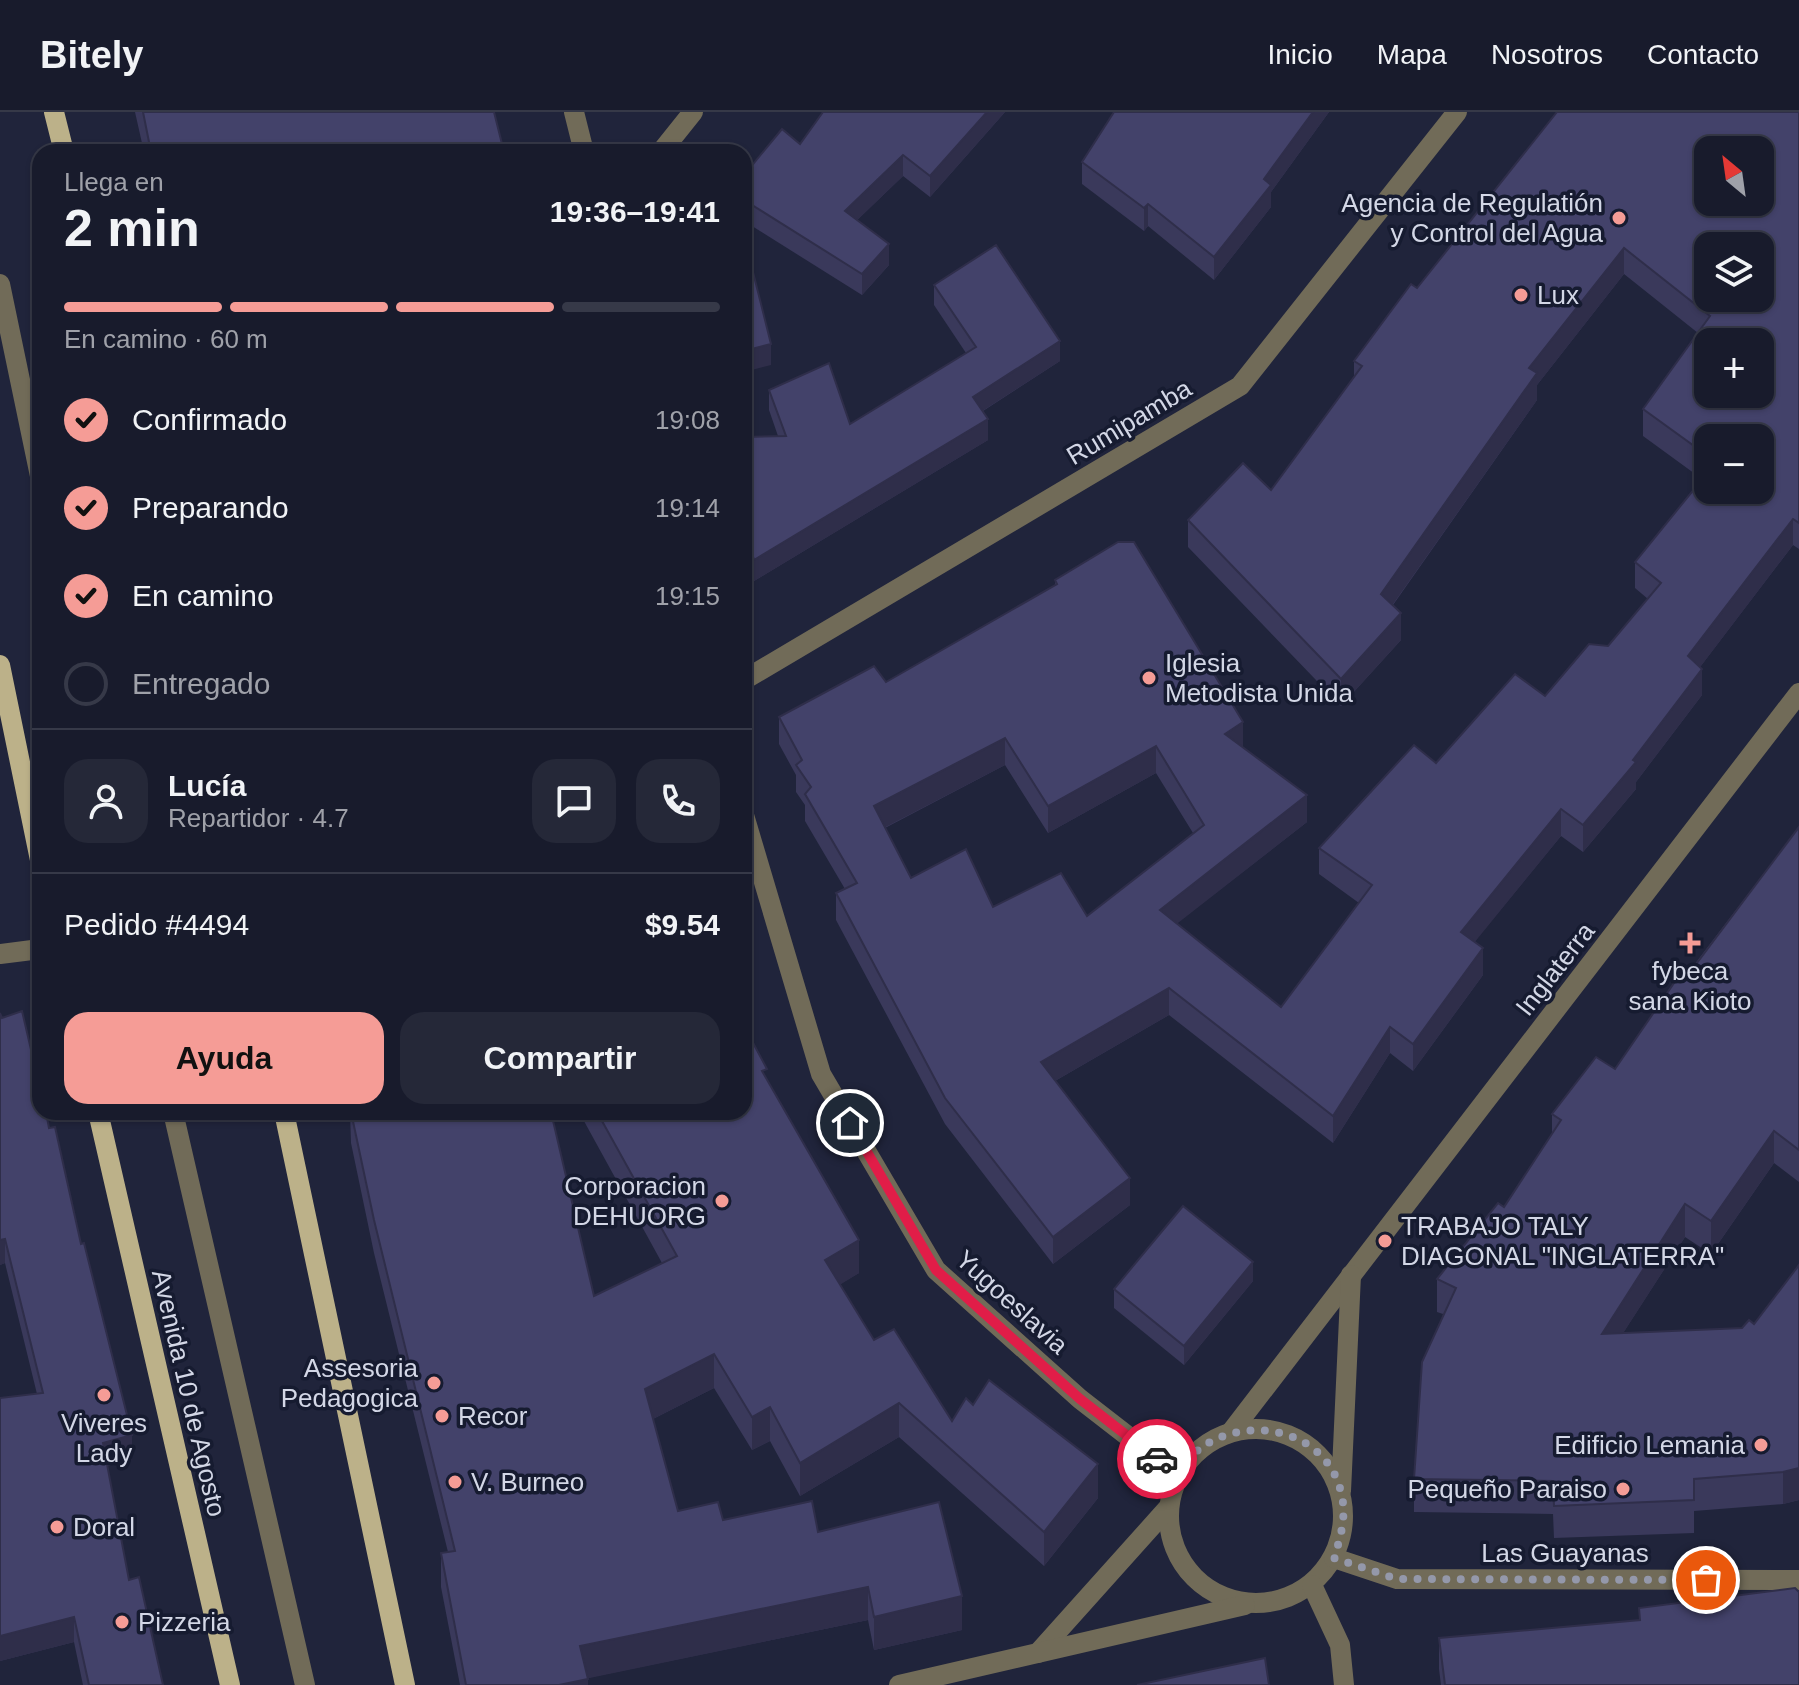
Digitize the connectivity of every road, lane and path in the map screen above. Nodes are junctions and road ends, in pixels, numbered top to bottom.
1 (54, 112) edge
2 (574, 112) edge
3 (693, 112) edge
4 (1457, 112) edge
5 (62, 144) edge
6 (582, 144) edge
7 (667, 144) edge
8 (0, 284) edge
9 (32, 438) edge
10 (0, 665) edge
11 (752, 675) edge
12 (1799, 693) edge
13 (32, 821) edge
14 (752, 842) edge
15 (32, 950) edge
16 (0, 954) edge
17 (100, 1120) edge
18 (175, 1120) edge
19 (286, 1120) edge
20 (1351, 1275) junction
21 (1231, 1432) junction
22 (1178, 1475) junction
23 (1341, 1491) junction
24 (1168, 1508) junction
25 (1334, 1558) junction
26 (1799, 1580) edge
27 (1312, 1585) junction
28 (1247, 1604) junction
29 (1038, 1653) junction
30 (230, 1685) edge
31 (305, 1685) edge
32 (405, 1685) edge
33 (899, 1685) edge
34 (1344, 1685) edge

1 - 5 main road
2 - 6 street
3 - 7 street
4 - 11 street, Rumipamba
8 - 9 street
10 - 13 main road
12 - 20 street, Inglaterra
14 - 22 street, Yugoeslavia
15 - 16 street
17 - 30 main road, Avenida 10 de Agosto
18 - 31 street
19 - 32 main road
20 - 21 street, Inglaterra
20 - 23 street
21 - 22 street
21 - 23 street
22 - 24 street
23 - 25 street
24 - 28 street
24 - 29 street
25 - 26 street, Las Guayanas
25 - 27 street
27 - 28 street
27 - 34 street
28 - 29 street
29 - 33 street

